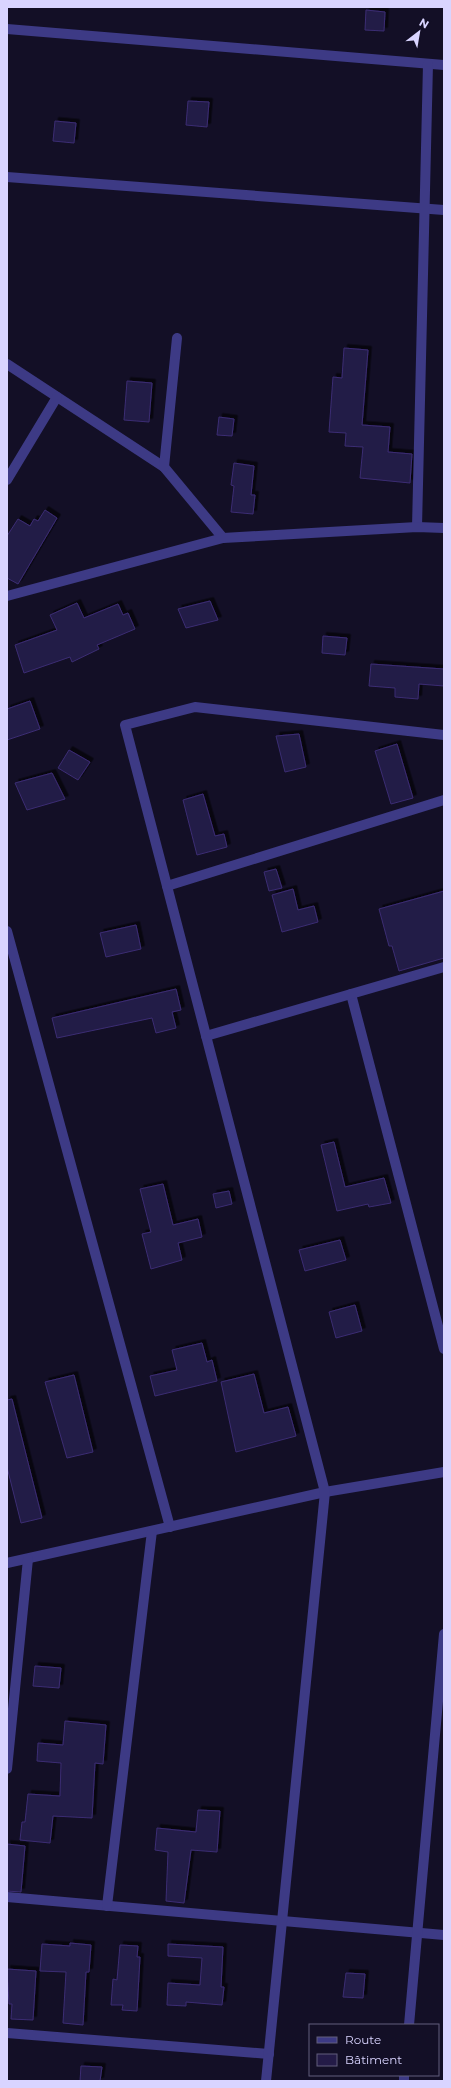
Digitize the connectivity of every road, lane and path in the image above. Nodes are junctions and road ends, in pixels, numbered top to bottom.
1 (7, 29) edge
2 (428, 64) junction
3 (444, 65) edge
4 (7, 177) edge
5 (424, 209) junction
6 (444, 210) edge
7 (178, 338) dead end
8 (7, 364) edge
9 (57, 397) junction
10 (164, 467) junction
11 (7, 480) edge
12 (417, 528) junction
13 (444, 528) edge
14 (223, 538) junction
15 (7, 596) edge
16 (444, 735) edge
17 (444, 800) edge
18 (167, 886) junction
19 (7, 931) edge
20 (444, 967) edge
21 (351, 994) junction
22 (206, 1036) junction
23 (444, 1349) edge
24 (444, 1472) edge
25 (325, 1492) junction
26 (170, 1527) junction
27 (152, 1531) junction
28 (28, 1559) junction
29 (7, 1564) edge
30 (444, 1634) edge
31 (8, 1757) edge
32 (7, 1769) edge
33 (7, 1897) edge
34 (107, 1906) junction
35 (282, 1920) junction
36 (418, 1932) junction
37 (444, 1935) edge
38 (409, 2024) edge
39 (7, 2033) edge
40 (269, 2054) junction
41 (266, 2081) edge

1 - 2 street
2 - 3 street
2 - 5 street
4 - 5 street
5 - 6 street
5 - 12 street
7 - 10 street
8 - 9 street
9 - 10 street
9 - 11 street
10 - 14 street
12 - 13 street
12 - 14 street
14 - 15 street
16 - 18 street
17 - 18 street
18 - 22 street
19 - 26 street
20 - 21 street
21 - 22 street
21 - 23 street
22 - 25 street
24 - 25 street
25 - 26 street
25 - 35 street
26 - 27 street
27 - 28 street
27 - 34 street
28 - 29 street
28 - 31 street
30 - 36 street
31 - 32 street
33 - 34 street
34 - 35 street
35 - 36 street
35 - 40 street
36 - 37 street
36 - 38 street
39 - 40 street
40 - 41 street

